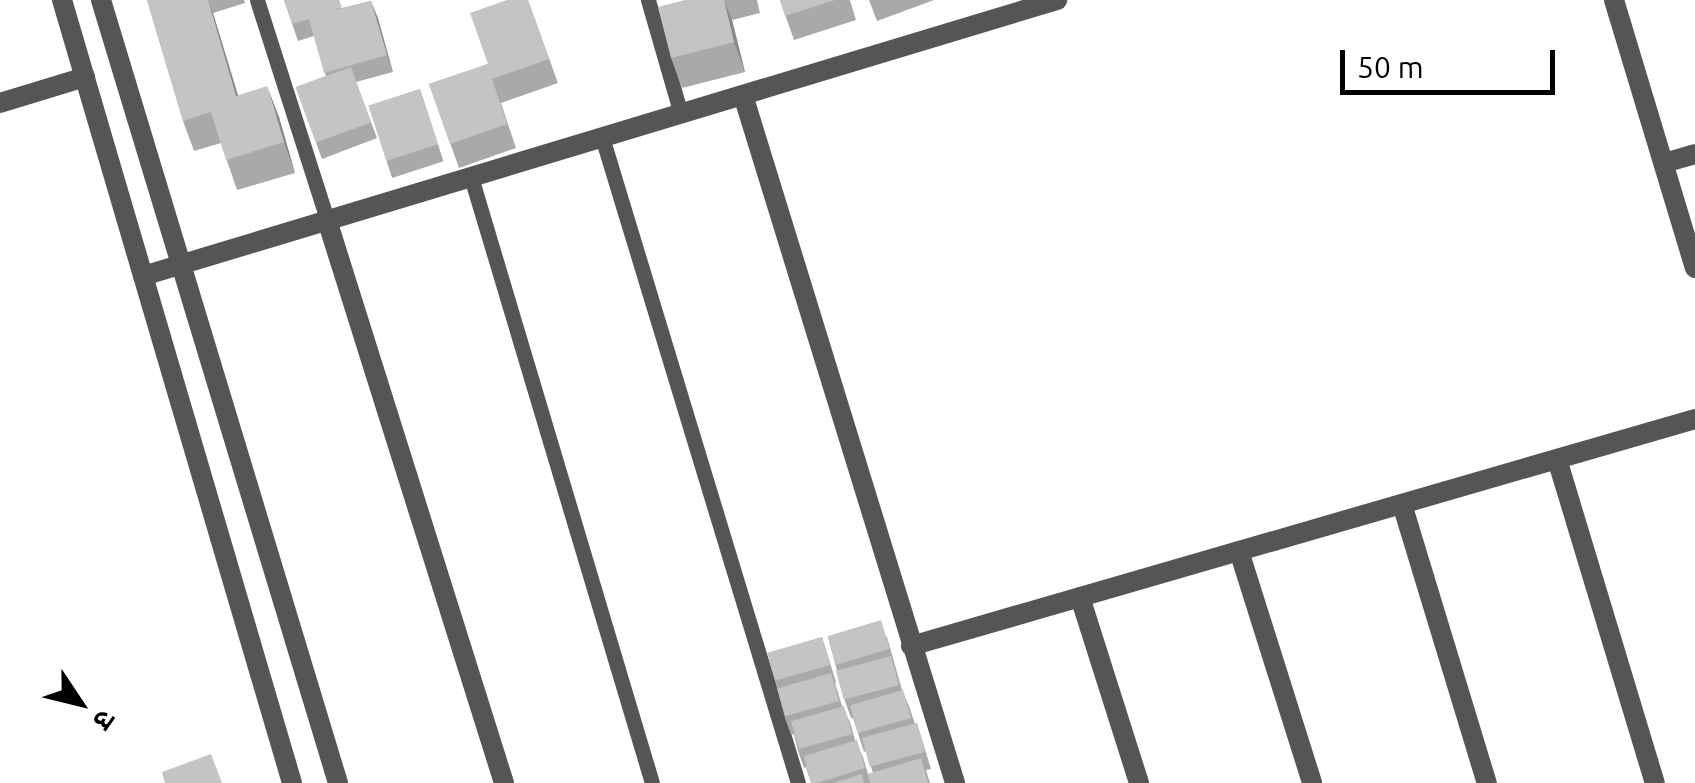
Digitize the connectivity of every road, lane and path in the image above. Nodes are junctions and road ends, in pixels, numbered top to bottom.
1 (62, 0) edge
2 (101, 0) edge
3 (257, 0) edge
4 (648, 0) edge
5 (1058, 0) edge
6 (1614, 0) edge
7 (1001, 8) edge
8 (85, 77) junction
9 (743, 95) junction
10 (0, 102) edge
11 (681, 114) junction
12 (602, 138) junction
13 (1695, 154) edge
14 (1664, 163) junction
15 (471, 178) junction
16 (328, 220) junction
17 (181, 264) junction
18 (1695, 268) edge
19 (143, 276) junction
20 (1695, 419) edge
21 (1557, 459) junction
22 (1402, 504) junction
23 (1238, 551) junction
24 (1080, 597) junction
25 (911, 646) junction
26 (292, 783) edge
27 (338, 783) edge
28 (504, 783) edge
29 (652, 783) edge
30 (798, 783) edge
31 (955, 783) edge
32 (1138, 783) edge
33 (1312, 783) edge
34 (1487, 783) edge
35 (1655, 783) edge

1 - 8 street
2 - 17 street
3 - 16 lane
4 - 11 lane
5 - 7 street
6 - 14 street
7 - 9 street
8 - 10 street
8 - 19 street
9 - 11 street
9 - 25 street
11 - 12 street
12 - 15 street
12 - 30 lane
13 - 14 street
14 - 18 street
15 - 16 street
15 - 29 lane
16 - 17 street
16 - 28 street
17 - 19 street
17 - 27 street
19 - 26 street
20 - 21 street
21 - 22 street
21 - 35 street
22 - 23 street
22 - 34 street
23 - 24 street
23 - 33 street
24 - 25 street
24 - 32 street
25 - 31 street

